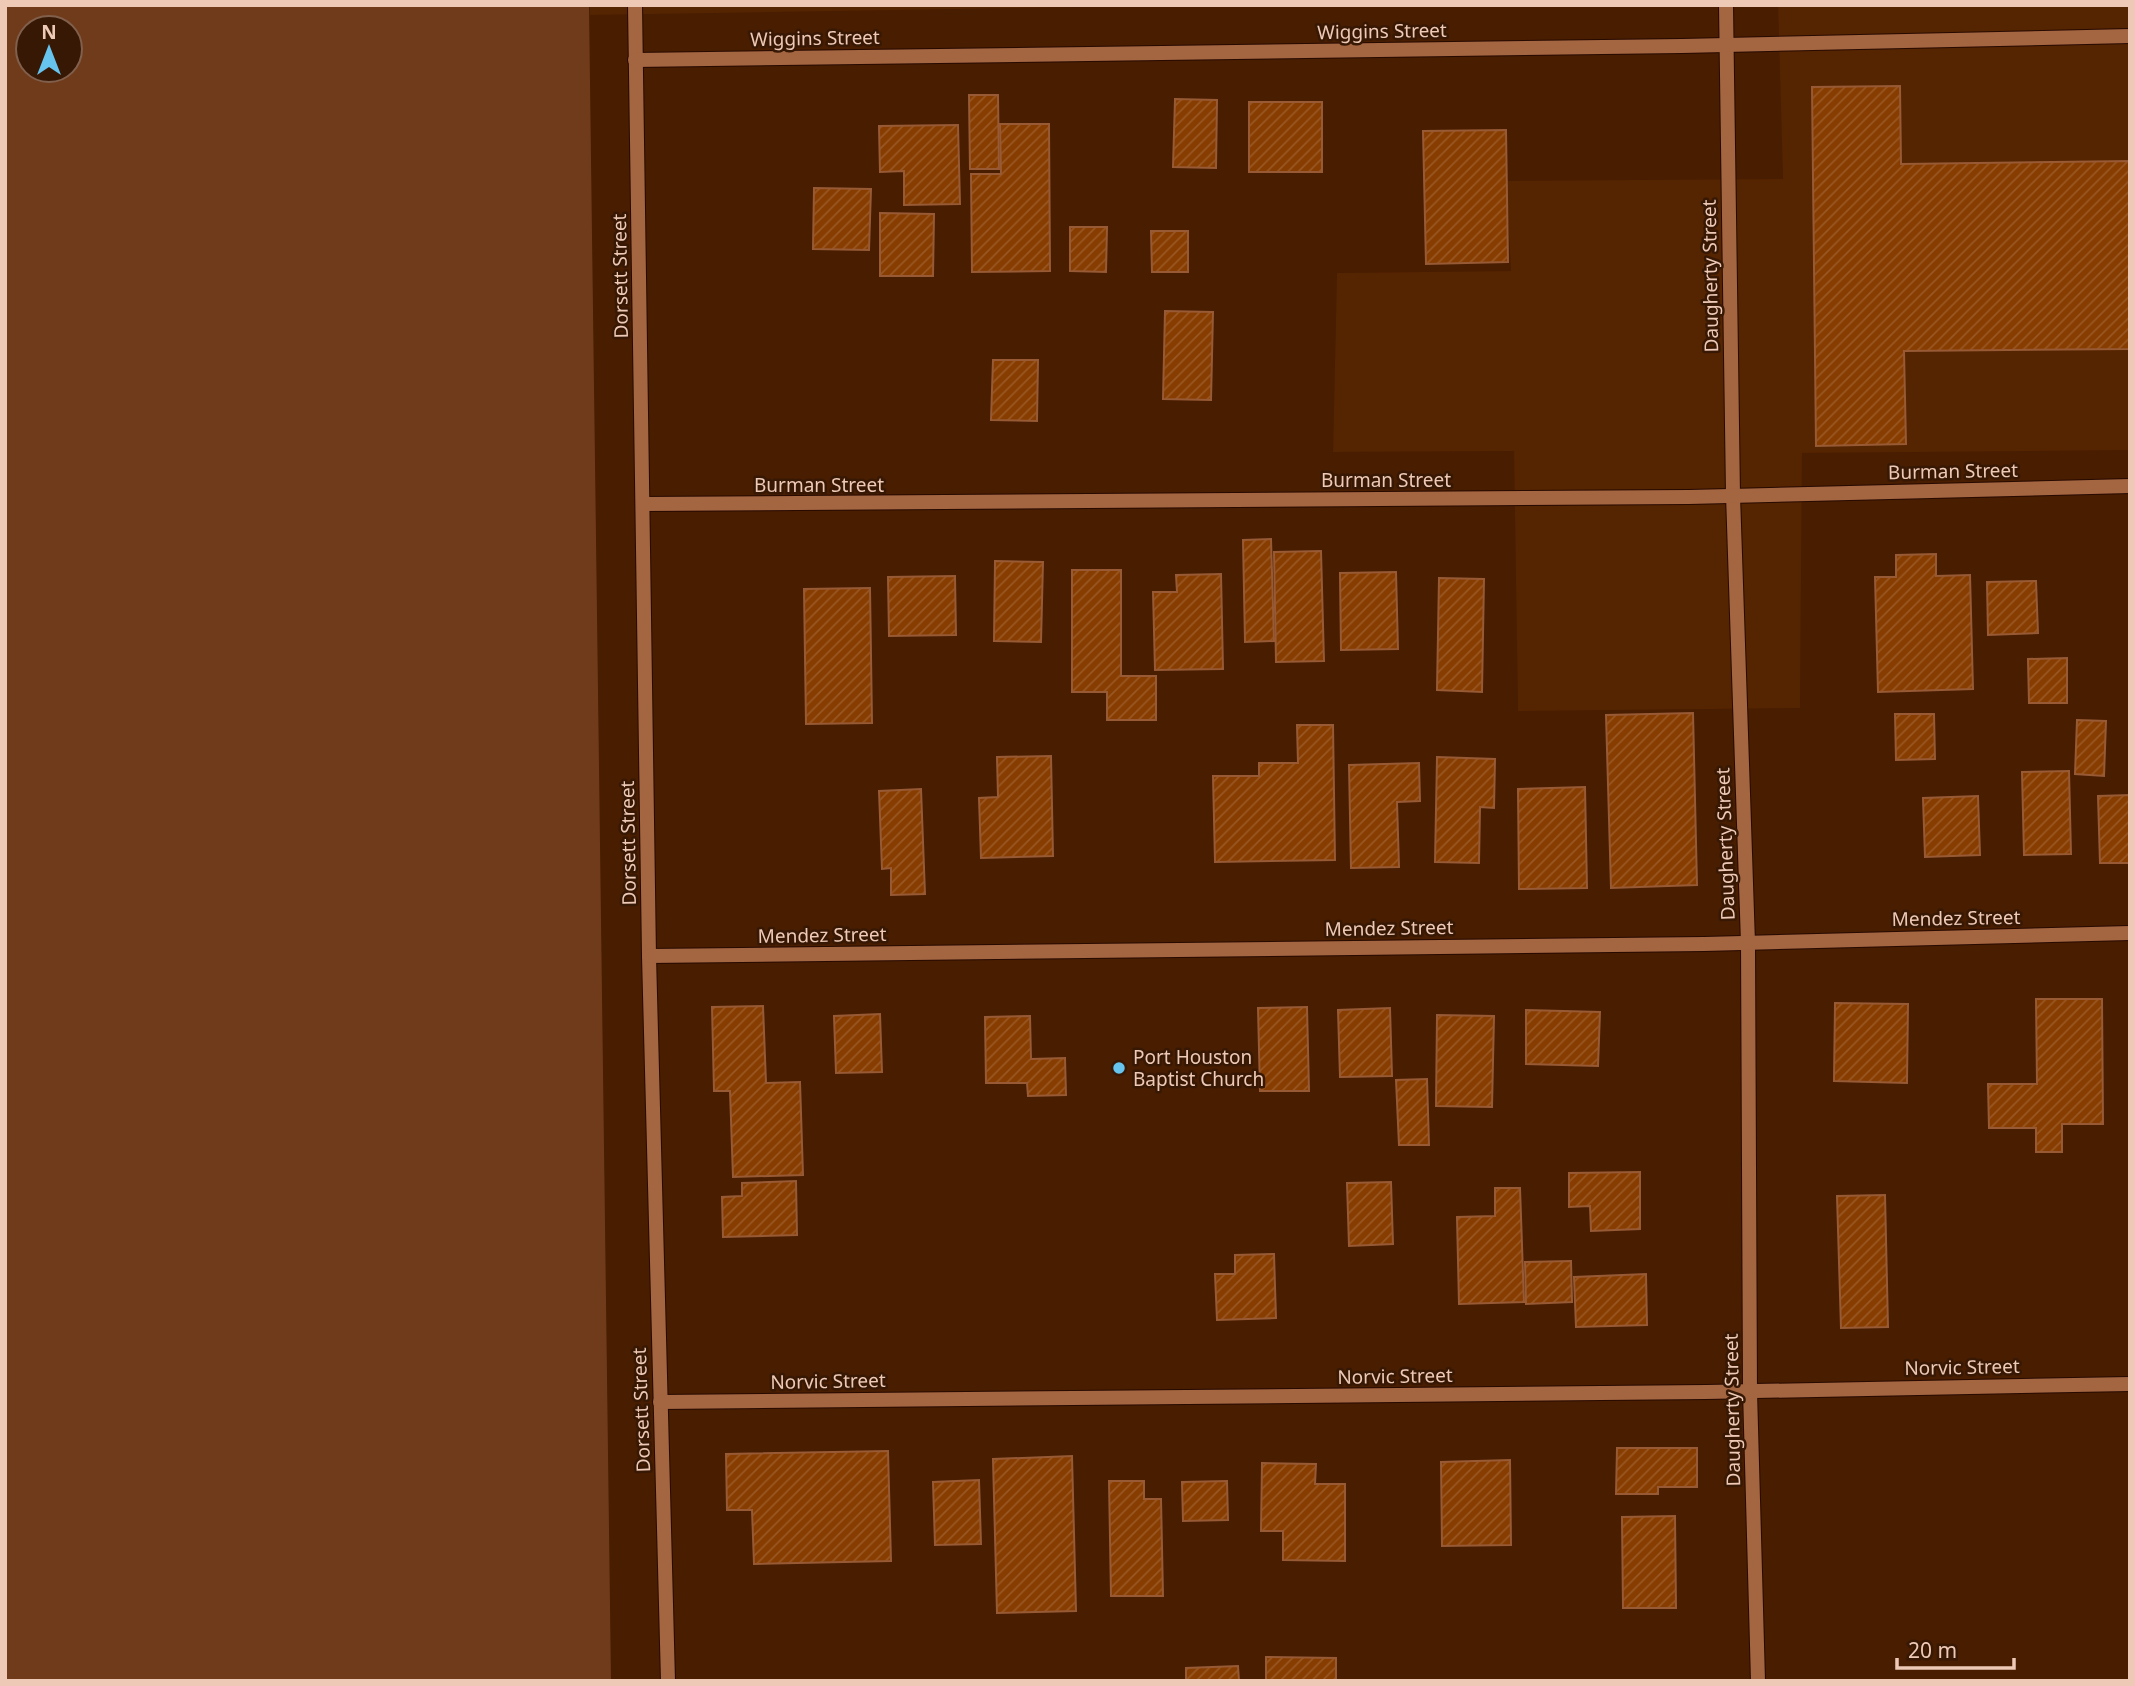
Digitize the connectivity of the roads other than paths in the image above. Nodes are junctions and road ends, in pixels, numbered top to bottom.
1 (635, 5) edge
2 (1726, 5) edge
3 (2130, 36) edge
4 (1726, 45) junction
5 (635, 60) junction
6 (2130, 486) edge
7 (1733, 495) junction
8 (643, 504) junction
9 (2130, 933) edge
10 (1748, 943) junction
11 (649, 956) junction
12 (2130, 1384) edge
13 (1750, 1391) junction
14 (660, 1402) junction
15 (668, 1681) edge
16 (1758, 1681) edge

1 - 5 street, Dorsett Street
2 - 4 street, Daugherty Street
3 - 4 street, Wiggins Street
4 - 5 street, Wiggins Street
4 - 7 street, Daugherty Street
5 - 8 street, Dorsett Street
6 - 7 street, Burman Street
7 - 8 street, Burman Street
7 - 10 street, Daugherty Street
8 - 11 street, Dorsett Street
9 - 10 street, Mendez Street
10 - 11 street, Mendez Street
10 - 13 street, Daugherty Street
11 - 14 street, Dorsett Street
12 - 13 street, Norvic Street
13 - 14 street, Norvic Street
13 - 16 street, Daugherty Street
14 - 15 street, Dorsett Street

